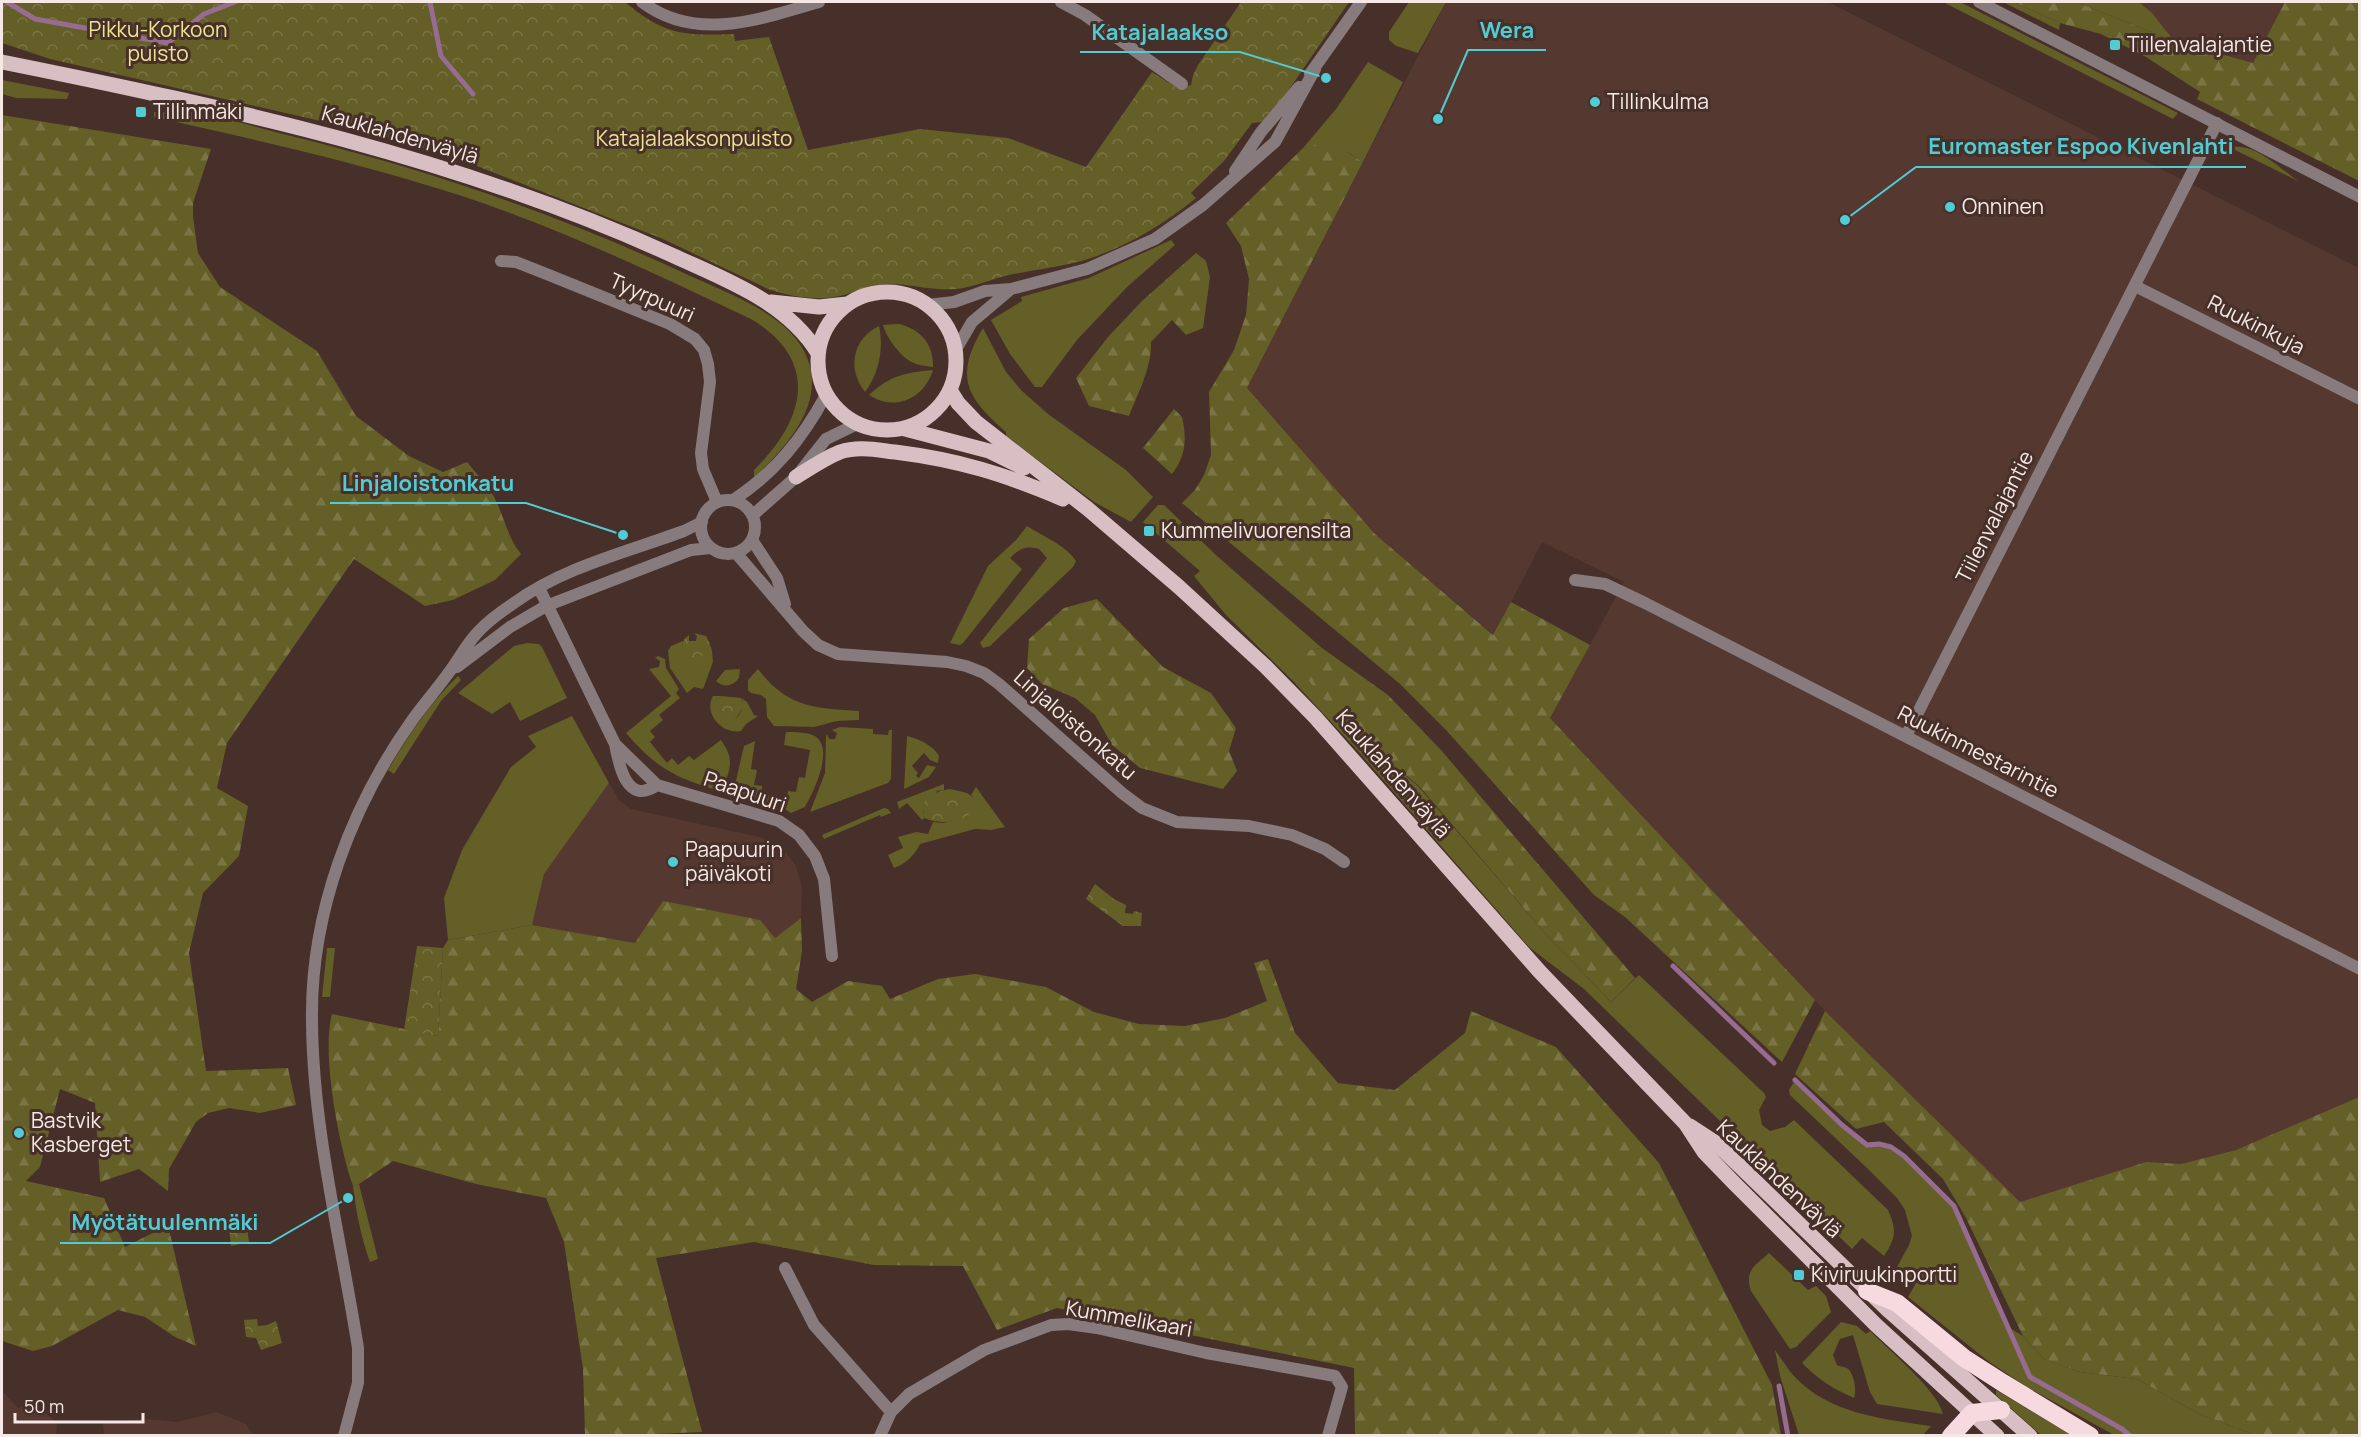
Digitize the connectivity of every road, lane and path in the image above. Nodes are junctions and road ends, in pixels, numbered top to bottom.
1 (642, 2) edge
2 (819, 2) edge
3 (1061, 2) edge
4 (1361, 2) edge
5 (1979, 2) edge
6 (2, 62) edge
7 (1315, 69) junction
8 (1182, 84) dead end
9 (2217, 123) junction
10 (1227, 183) junction
11 (2360, 197) edge
12 (501, 261) dead end
13 (2135, 286) junction
14 (1011, 289) junction
15 (768, 302) junction
16 (847, 304) junction
17 (927, 305) junction
18 (955, 351) junction
19 (818, 353) junction
20 (950, 390) junction
21 (826, 395) junction
22 (2360, 399) edge
23 (857, 424) junction
24 (904, 429) junction
25 (796, 477) junction
26 (1044, 477) junction
27 (733, 500) junction
28 (717, 502) junction
29 (1088, 509) junction
30 (753, 515) junction
31 (702, 522) junction
32 (752, 540) junction
33 (711, 548) junction
34 (736, 553) junction
35 (1575, 580) dead end
36 (539, 588) junction
37 (546, 606) junction
38 (787, 611) junction
39 (449, 673) junction
40 (1906, 736) junction
41 (615, 744) junction
42 (657, 785) junction
43 (1344, 862) dead end
44 (832, 956) dead end
45 (2360, 969) edge
46 (1685, 1123) junction
47 (785, 1268) dead end
48 (1867, 1291) joint
49 (1893, 1307) junction
50 (2001, 1410) junction
51 (891, 1412) junction
52 (1972, 1413) junction
53 (344, 1436) edge
54 (880, 1436) edge
55 (1328, 1436) edge
56 (1951, 1436) edge
57 (1997, 1436) edge
58 (2030, 1436) edge
59 (2090, 1436) edge

1 - 2 street
3 - 8 street
4 - 7 street
5 - 9 street
6 - 15 main road, Kauklahdenväylä
7 - 10 street
7 - 10 street
9 - 11 street
9 - 13 street, Tiilenvalajantie
10 - 14 street
12 - 28 street, Tyyrpuuri
13 - 22 street, Ruukinkuja
13 - 40 street, Tiilenvalajantie
14 - 17 street
14 - 18 street
15 - 16 main road, Kauklahdenväylä
15 - 19 main road, Kauklahdenväylä
16 - 17 main road
16 - 19 main road
17 - 18 main road
18 - 20 main road
19 - 21 main road
20 - 24 main road
20 - 26 main road, Kauklahdenväylä
21 - 23 main road
21 - 27 street
23 - 24 main road
23 - 25 street
24 - 26 main road, Kauklahdenväylä
25 - 29 main road
25 - 30 street
26 - 29 main road, Kauklahdenväylä
27 - 28 street
27 - 30 street
28 - 31 street
29 - 46 main road, Kauklahdenväylä
30 - 32 street
31 - 33 street
31 - 36 street
32 - 34 street
32 - 38 street, Linjaloistonkatu
33 - 34 street
33 - 37 street
34 - 38 street, Linjaloistonkatu
35 - 40 street, Ruukinmestarintie
36 - 37 street, Paapuuri
36 - 39 street
37 - 39 street
37 - 41 street, Paapuuri
38 - 43 street, Linjaloistonkatu
39 - 53 street
40 - 45 street, Ruukinmestarintie
41 - 42 street, Paapuuri
41 - 42 street, Paapuuri
42 - 44 street, Paapuuri
46 - 48 main road, Kauklahdenväylä
46 - 52 main road, Kauklahdenväylä
47 - 51 street
48 - 49 highway
49 - 50 main road
49 - 59 highway
50 - 52 highway
50 - 58 main road
51 - 54 street, Kummelikaari
51 - 55 street, Kummelikaari
52 - 56 highway
52 - 57 main road, Kauklahdenväylä

